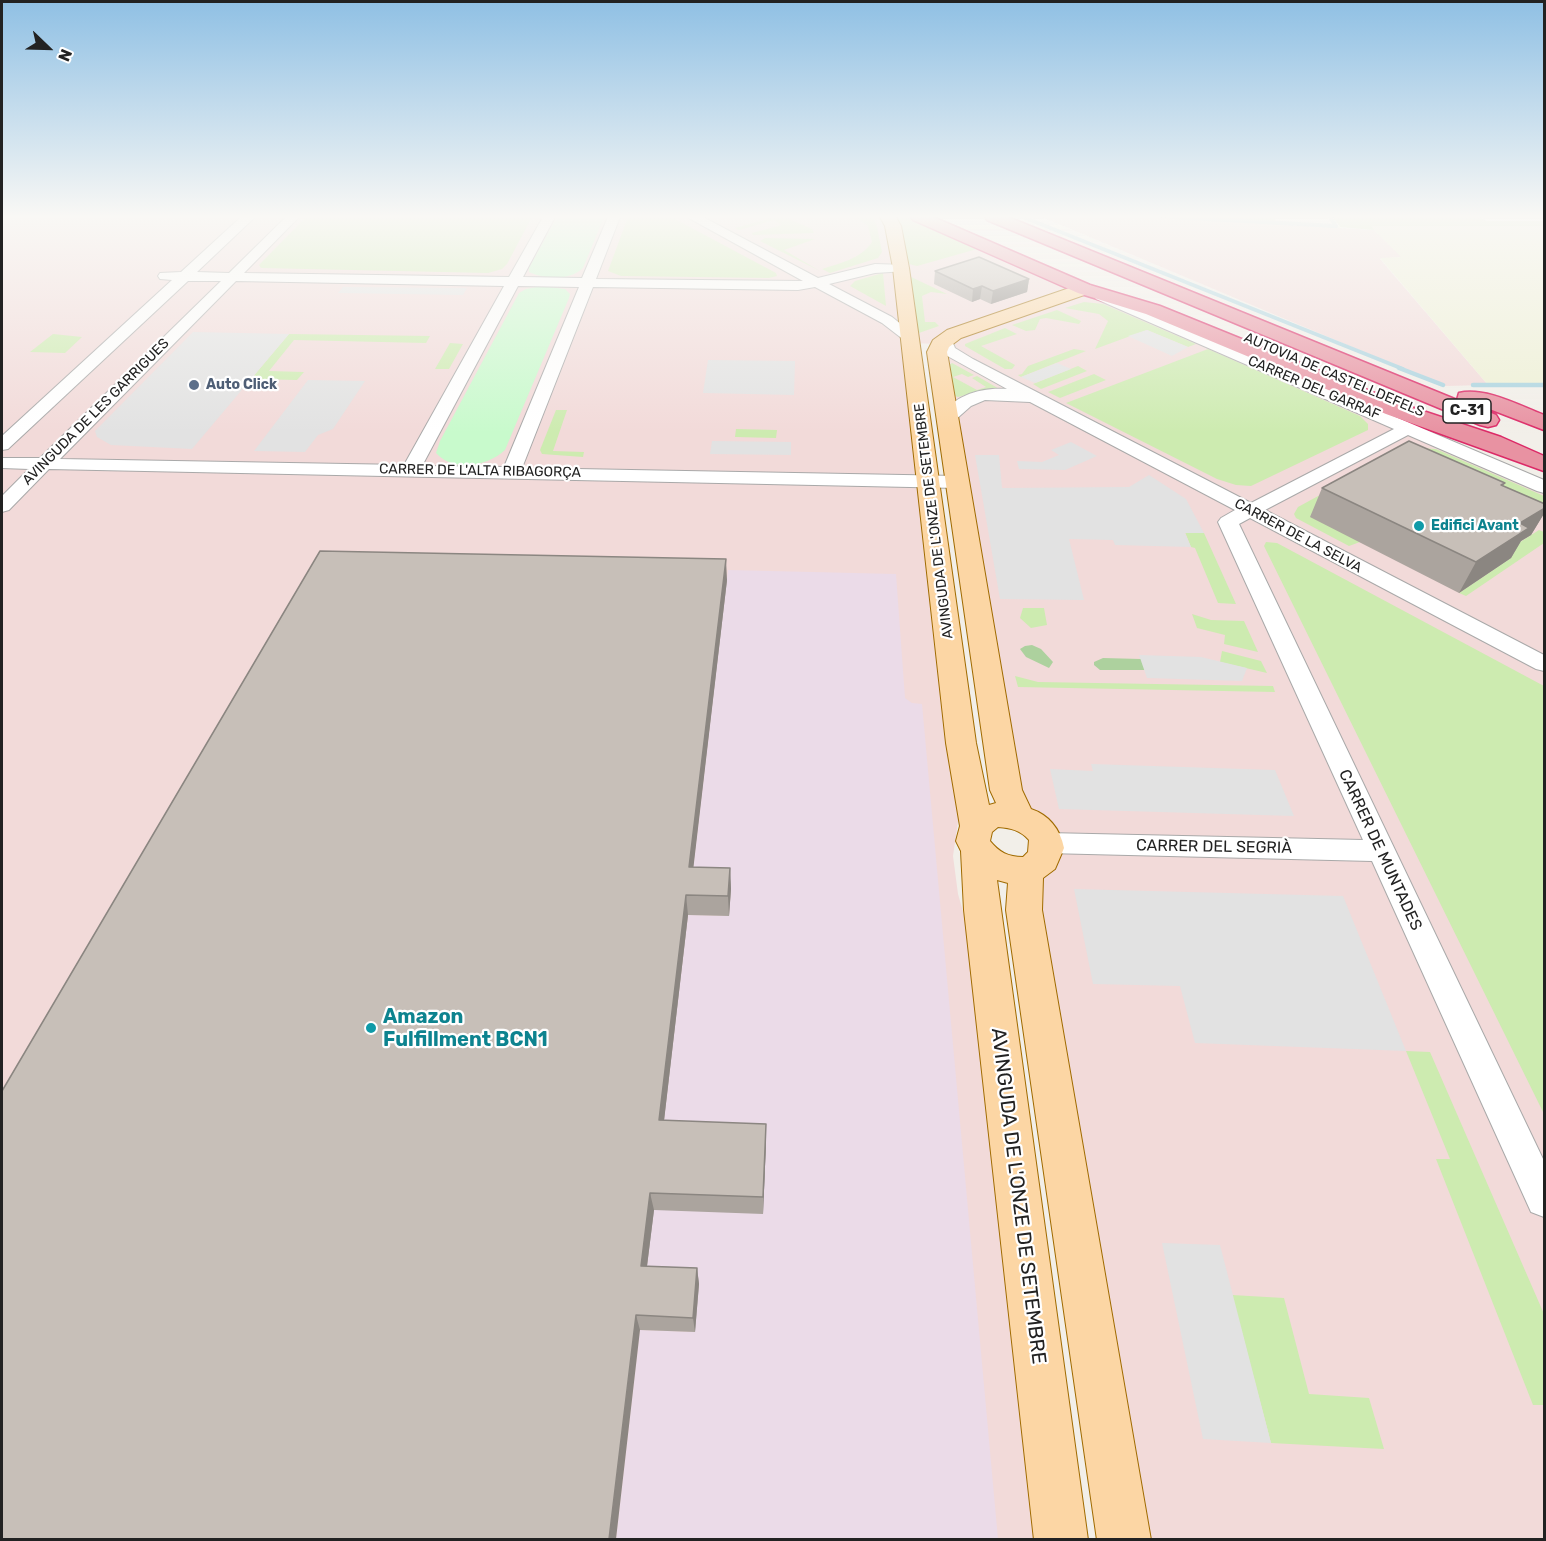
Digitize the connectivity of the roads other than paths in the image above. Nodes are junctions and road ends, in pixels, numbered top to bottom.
1 (150, 289) edge
2 (171, 289) edge
3 (202, 289) edge
4 (220, 289) edge
5 (509, 289) edge
6 (584, 289) edge
7 (828, 289) edge
8 (903, 289) edge
9 (1084, 289) junction
10 (1129, 289) edge
11 (1168, 289) edge
12 (111, 324) dead end
13 (909, 337) junction
14 (942, 342) junction
15 (114, 373) dead end
16 (1390, 380) junction
17 (1053, 406) junction
18 (948, 417) junction
19 (1545, 423) edge
20 (1408, 428) junction
21 (1545, 442) edge
22 (2, 445) edge
23 (1512, 450) junction
24 (40, 456) junction
25 (1545, 464) edge
26 (8, 468) edge
27 (411, 469) junction
28 (511, 472) junction
29 (944, 481) junction
30 (1545, 487) edge
31 (2, 506) edge
32 (1248, 511) junction
33 (1545, 664) edge
34 (1018, 817) junction
35 (977, 839) junction
36 (1380, 851) junction
37 (1036, 856) junction
38 (1545, 1199) edge
39 (1061, 1539) edge
40 (1124, 1539) edge

1 - 12 street
2 - 22 street
3 - 15 street, AVINGUDA DE LES GARRIGUES
4 - 24 street, AVINGUDA DE LES GARRIGUES
5 - 27 street
6 - 28 street
7 - 13 street
8 - 13 main road, AVINGUDA DE L'ONZE DE SETEMBRE
9 - 14 main road
9 - 20 street, CARRER DEL GARRAF
9 - 23 highway
10 - 23 highway, AUTOVIA DE CASTELLDEFELS / C-31
11 - 16 highway, AUTOVIA DE CASTELLDEFELS / C-31
13 - 29 main road, AVINGUDA DE L'ONZE DE SETEMBRE
14 - 17 street, CARRER DE LA SELVA
14 - 18 main road, AVINGUDA DE L'ONZE DE SETEMBRE
16 - 19 highway
16 - 21 highway, AUTOVIA DE CASTELLDEFELS / C-31
17 - 18 street, CARRER DE LA SELVA
17 - 32 street, CARRER DE LA SELVA
18 - 29 main road, AVINGUDA DE L'ONZE DE SETEMBRE
20 - 30 street, CARRER DEL GARRAF
20 - 32 street
23 - 25 highway, AUTOVIA DE CASTELLDEFELS / C-31
24 - 26 street, CARRER DE L'ALTA RIBAGORÇA
24 - 27 street, CARRER DE L'ALTA RIBAGORÇA
24 - 31 street, AVINGUDA DE LES GARRIGUES
27 - 28 street, CARRER DE L'ALTA RIBAGORÇA
28 - 29 street, CARRER DE L'ALTA RIBAGORÇA
29 - 34 main road, AVINGUDA DE L'ONZE DE SETEMBRE
29 - 35 main road, AVINGUDA DE L'ONZE DE SETEMBRE
32 - 33 street, CARRER DE LA SELVA
32 - 36 street, CARRER DE MUNTADES
34 - 35 main road
34 - 37 main road
35 - 37 main road
35 - 39 main road, AVINGUDA DE L'ONZE DE SETEMBRE
36 - 37 street, CARRER DEL SEGRIÀ
36 - 38 street, CARRER DE MUNTADES
37 - 40 main road

